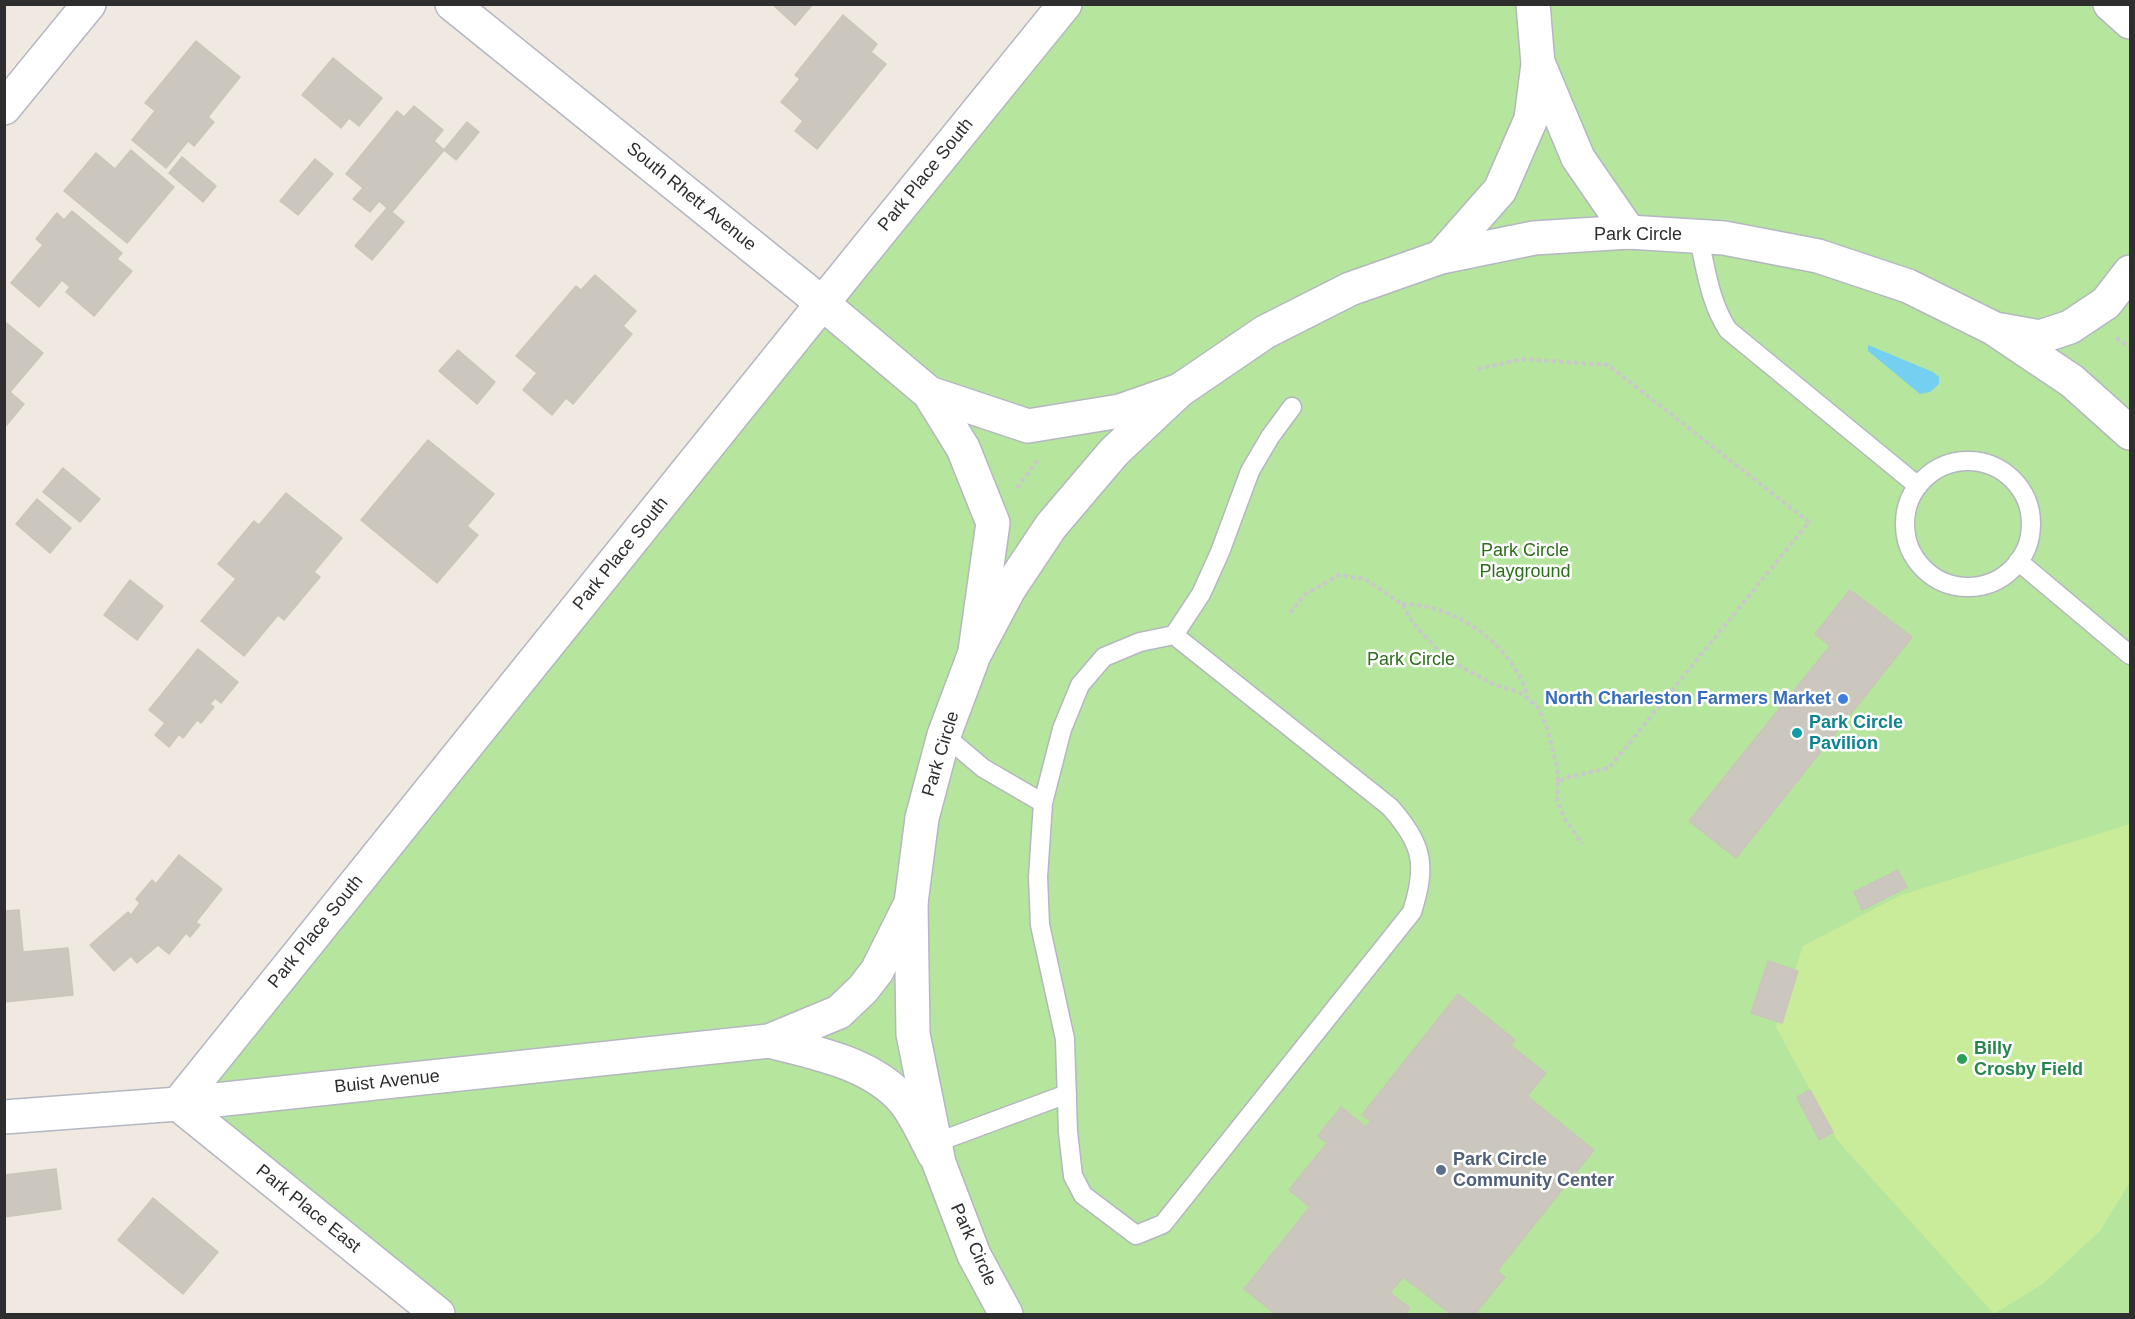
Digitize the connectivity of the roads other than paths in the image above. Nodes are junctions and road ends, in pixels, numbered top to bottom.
1 (89, 4) edge
2 (452, 4) edge
3 (1065, 4) edge
4 (1533, 4) edge
5 (2110, 4) edge
6 (2130, 21) edge
7 (1538, 64) junction
8 (4, 108) edge
9 (1629, 232) junction
10 (1698, 235) junction
11 (1441, 257) junction
12 (2130, 272) edge
13 (822, 303) junction
14 (1993, 328) junction
15 (1180, 390) junction
16 (929, 393) junction
17 (1292, 407) dead end
18 (2130, 433) edge
19 (1918, 486) junction
20 (2018, 561) junction
21 (1174, 635) junction
22 (974, 655) junction
23 (2130, 655) edge
24 (944, 735) junction
25 (1043, 803) junction
26 (911, 903) junction
27 (769, 1041) junction
28 (1067, 1094) junction
29 (178, 1104) junction
30 (4, 1116) edge
31 (937, 1153) junction
32 (438, 1314) edge
33 (1006, 1314) edge

1 - 8 street
2 - 13 street, South Rhett Avenue
3 - 13 street, Park Place South
4 - 7 street
5 - 6 street
7 - 9 street
7 - 11 street
9 - 10 street, Park Circle
9 - 11 street, Park Circle
10 - 14 street, Park Circle
10 - 19 lane
11 - 15 street, Park Circle
12 - 14 street
13 - 16 street, South Rhett Avenue
13 - 29 street, Park Place South
14 - 18 street, Park Circle
15 - 16 street, South Rhett Avenue
15 - 22 street, Park Circle
16 - 22 street, South Rhett Avenue
17 - 21 lane
19 - 20 lane
19 - 20 lane
20 - 23 lane
21 - 25 lane
21 - 28 lane
22 - 24 street, Park Circle
24 - 25 lane
24 - 26 street, Park Circle
25 - 28 lane
26 - 27 street, Buist Avenue
26 - 31 street, Park Circle
27 - 29 street, Buist Avenue
27 - 31 street, Buist Avenue
28 - 31 lane
29 - 30 street, Buist Avenue
29 - 32 street, Park Place East
31 - 33 street, Park Circle

